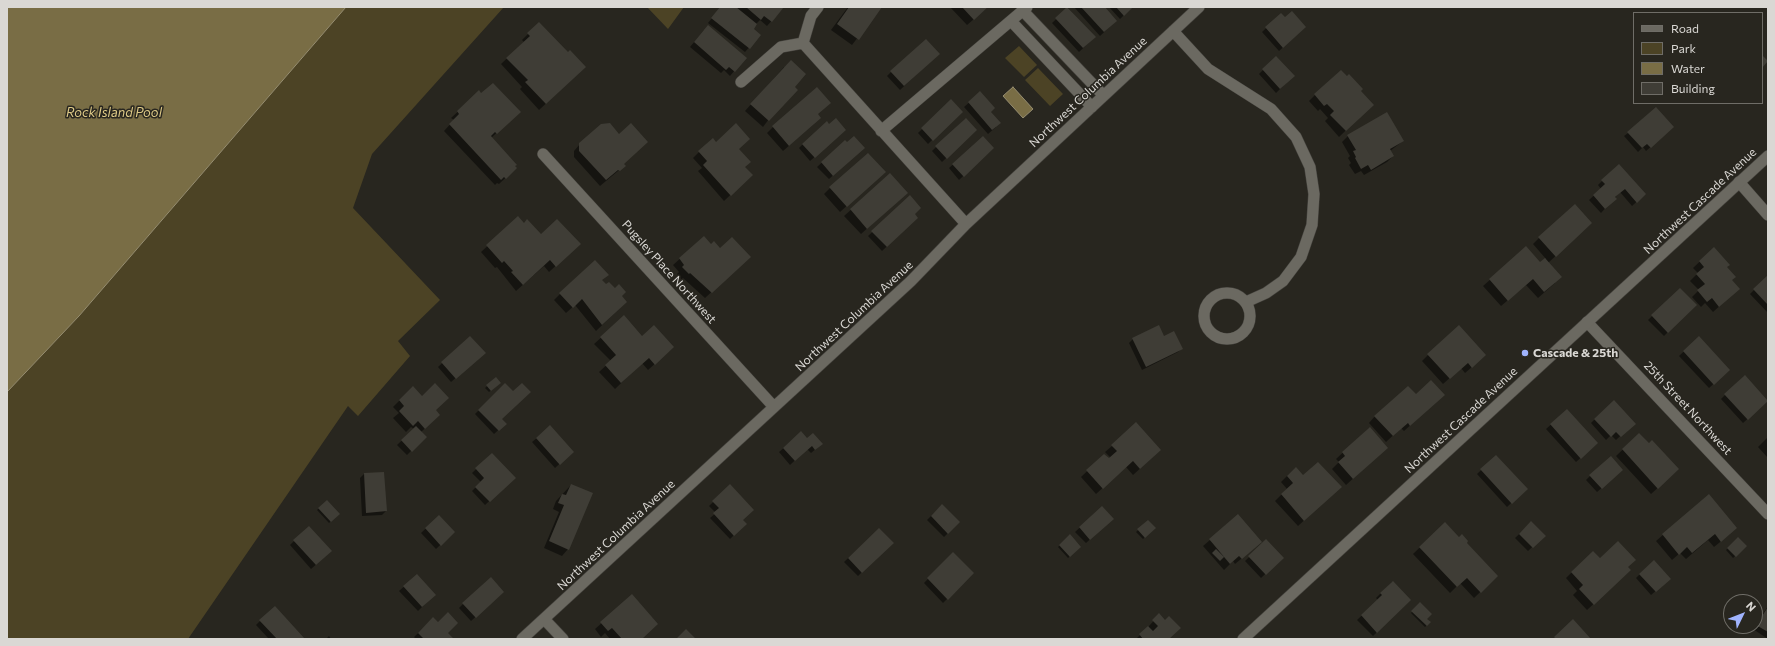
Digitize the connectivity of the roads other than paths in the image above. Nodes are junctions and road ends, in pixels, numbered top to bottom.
1 (818, 7) edge
2 (1199, 7) edge
3 (1025, 9) edge
4 (1011, 22) junction
5 (1173, 31) junction
6 (803, 43) junction
7 (741, 82) dead end
8 (1103, 95) junction
9 (1092, 106) junction
10 (881, 131) junction
11 (544, 154) dead end
12 (1768, 156) edge
13 (1739, 182) junction
14 (1768, 215) edge
15 (966, 224) junction
16 (1246, 302) junction
17 (1587, 322) junction
18 (774, 407) junction
19 (1768, 514) edge
20 (544, 619) junction
21 (522, 639) edge
22 (563, 639) edge
23 (1243, 639) edge

1 - 6 street
2 - 5 street, Northwest Columbia Avenue
3 - 4 street
3 - 8 street
4 - 9 street
4 - 10 street
5 - 8 street, Northwest Columbia Avenue
5 - 16 street
6 - 7 street
6 - 10 street
8 - 9 street, Northwest Columbia Avenue
9 - 15 street, Northwest Columbia Avenue
10 - 15 street
11 - 18 street, Pugsley Place Northwest
12 - 13 street, Northwest Cascade Avenue
13 - 14 street
13 - 17 street, Northwest Cascade Avenue
15 - 18 street, Northwest Columbia Avenue
16 - 16 street
17 - 19 street, 25th Street Northwest
17 - 23 street, Northwest Cascade Avenue
18 - 20 street, Northwest Columbia Avenue
20 - 21 street, Northwest Columbia Avenue
20 - 22 street

